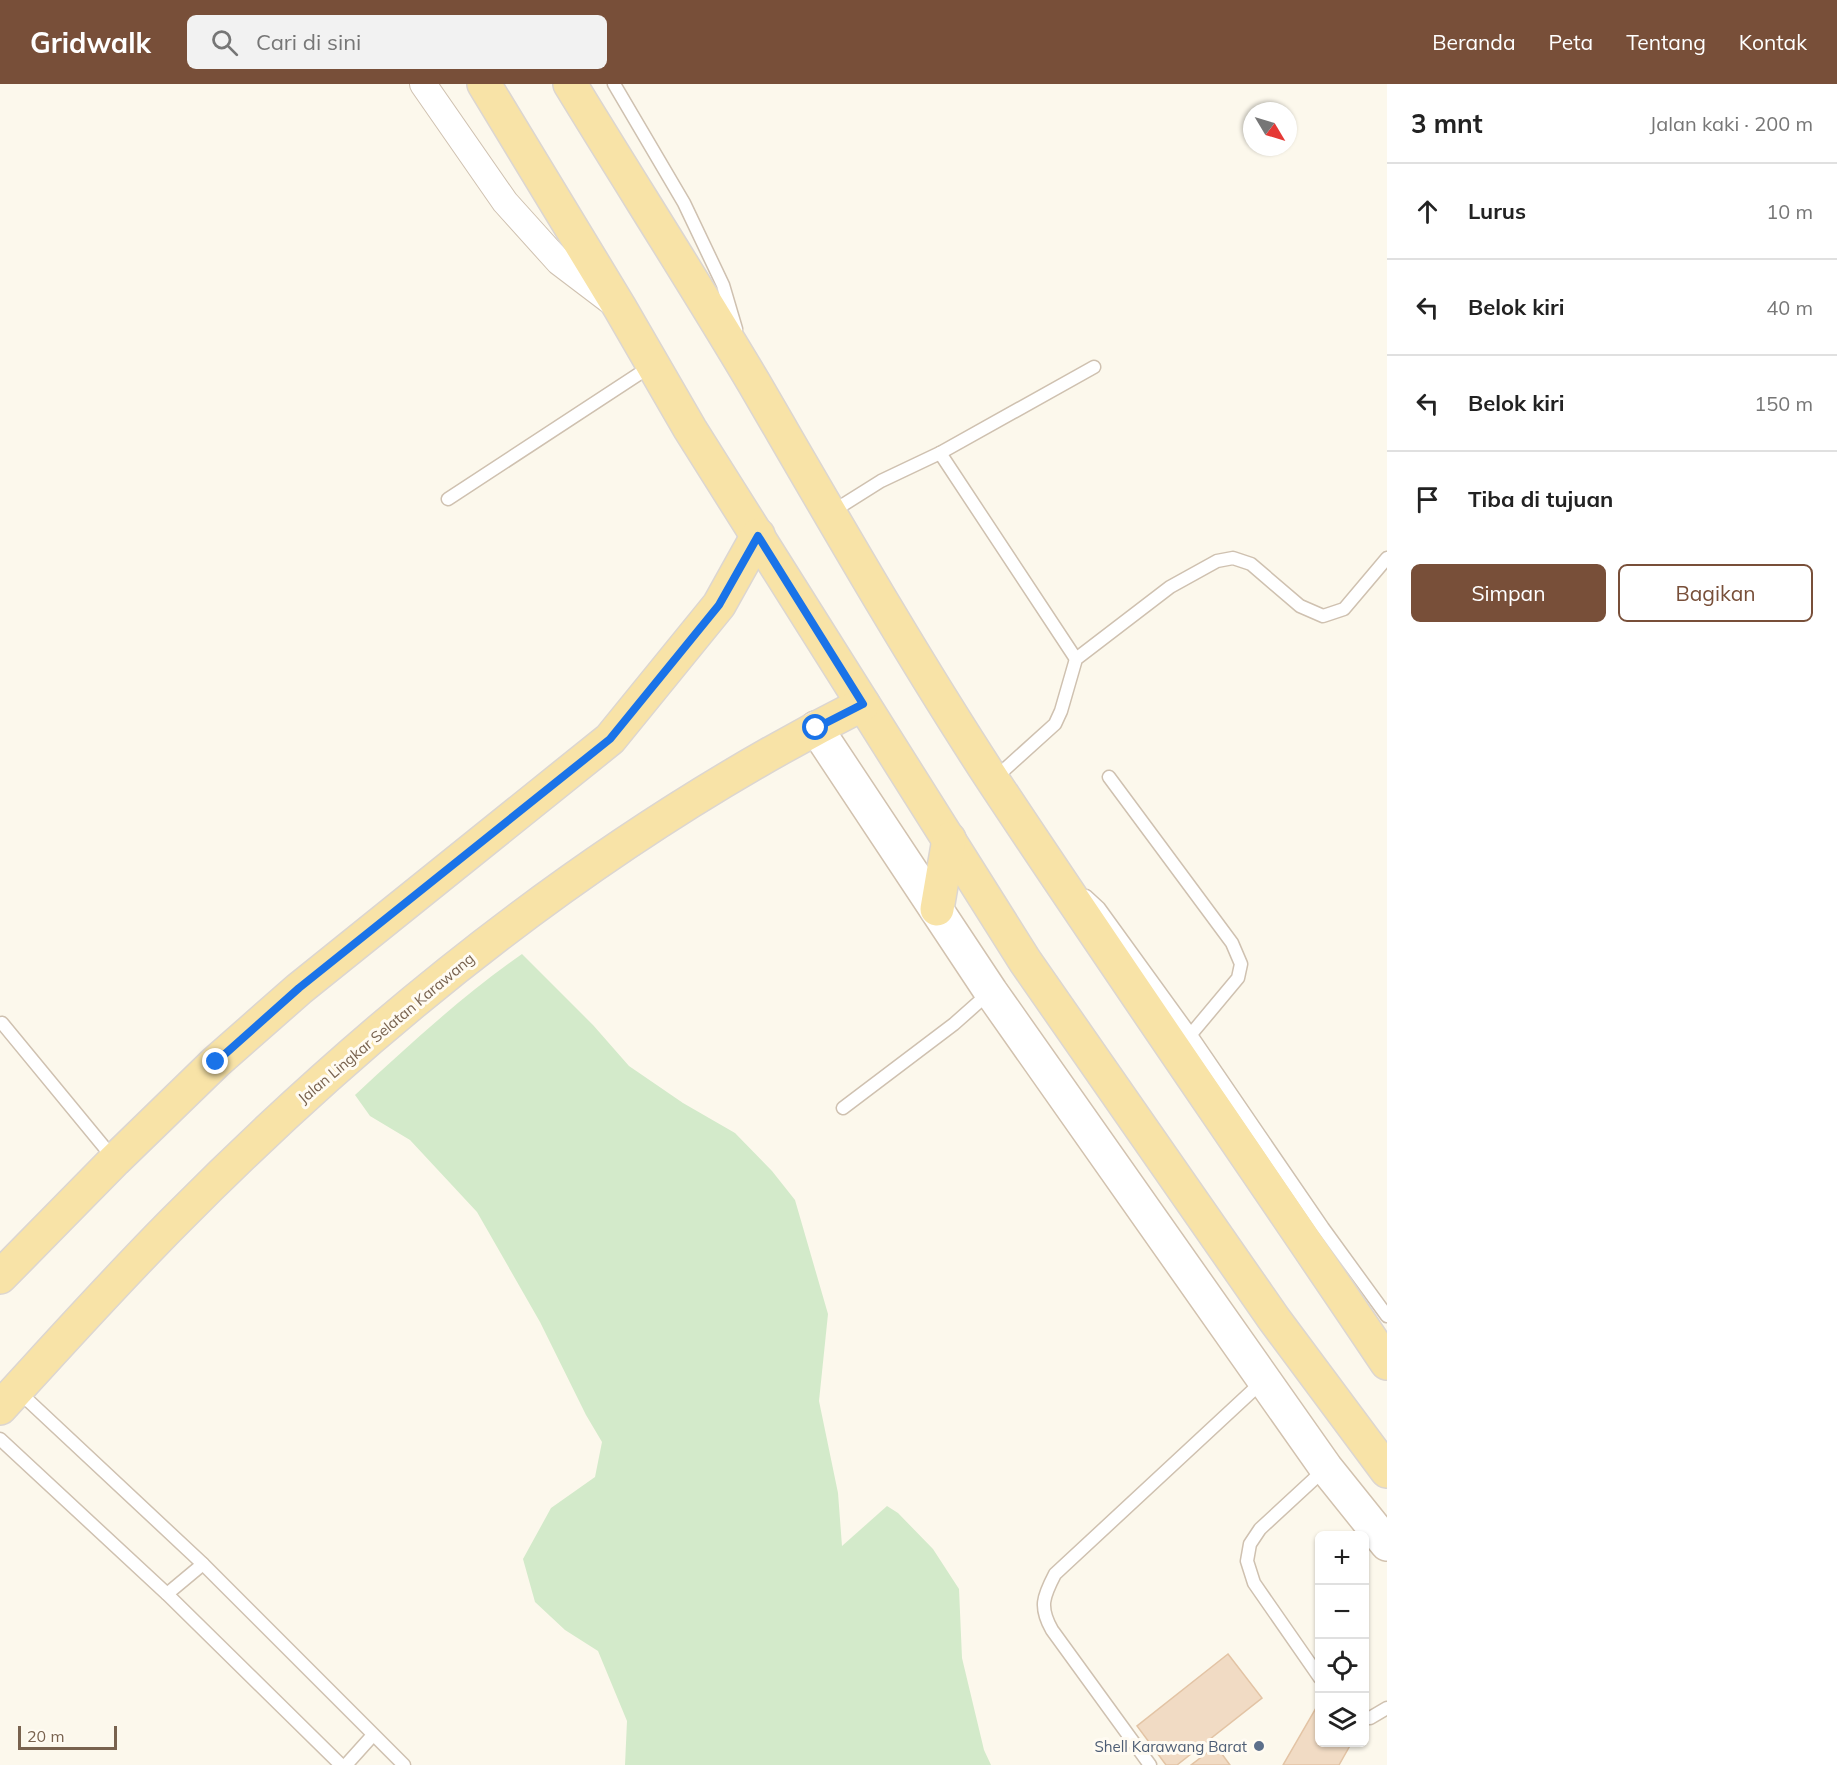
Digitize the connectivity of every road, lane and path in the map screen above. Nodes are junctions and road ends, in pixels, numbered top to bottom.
1 (423, 84) edge
2 (484, 84) edge
3 (570, 84) edge
4 (614, 84) edge
5 (620, 308) junction
6 (652, 365) junction
7 (1094, 367) dead end
8 (752, 380) junction
9 (940, 453) junction
10 (448, 499) dead end
11 (830, 513) junction
12 (758, 536) junction
13 (1387, 558) edge
14 (1076, 659) junction
15 (863, 704) junction
16 (816, 728) junction
17 (1109, 777) dead end
18 (993, 780) junction
19 (949, 839) junction
20 (937, 909) junction
21 (991, 992) junction
22 (2, 1023) dead end
23 (1183, 1043) junction
24 (843, 1108) dead end
25 (115, 1160) junction
26 (0, 1277) edge
27 (1387, 1316) edge
28 (1387, 1364) edge
29 (1265, 1379) junction
30 (8, 1399) edge
31 (0, 1439) edge
32 (1326, 1468) junction
33 (1387, 1471) edge
34 (1387, 1544) edge
35 (203, 1564) junction
36 (167, 1594) junction
37 (1315, 1671) edge
38 (1387, 1708) edge
39 (1369, 1718) edge
40 (373, 1735) junction
41 (344, 1765) edge
42 (404, 1765) edge
43 (1150, 1765) edge

1 - 5 street
2 - 5 main road
3 - 8 main road
4 - 8 lane
5 - 6 main road
6 - 10 lane
6 - 12 main road
7 - 9 lane
8 - 11 main road
9 - 11 lane
9 - 14 lane
11 - 18 main road
12 - 15 main road
12 - 25 main road
13 - 14 lane
14 - 18 lane
15 - 16 main road, Jalan Lingkar Selatan Karawang
15 - 19 main road
16 - 20 main road
16 - 30 main road, Jalan Lingkar Selatan Karawang
17 - 23 lane
18 - 23 main road
19 - 20 main road
19 - 33 main road
20 - 21 main road
21 - 24 lane
21 - 29 main road
22 - 25 lane
23 - 27 lane
23 - 28 main road
25 - 26 main road
29 - 32 main road
29 - 43 lane
30 - 35 lane
31 - 36 lane
32 - 34 main road
32 - 37 lane
35 - 36 lane
35 - 40 lane
36 - 41 lane
38 - 39 lane
40 - 41 lane
40 - 42 lane

